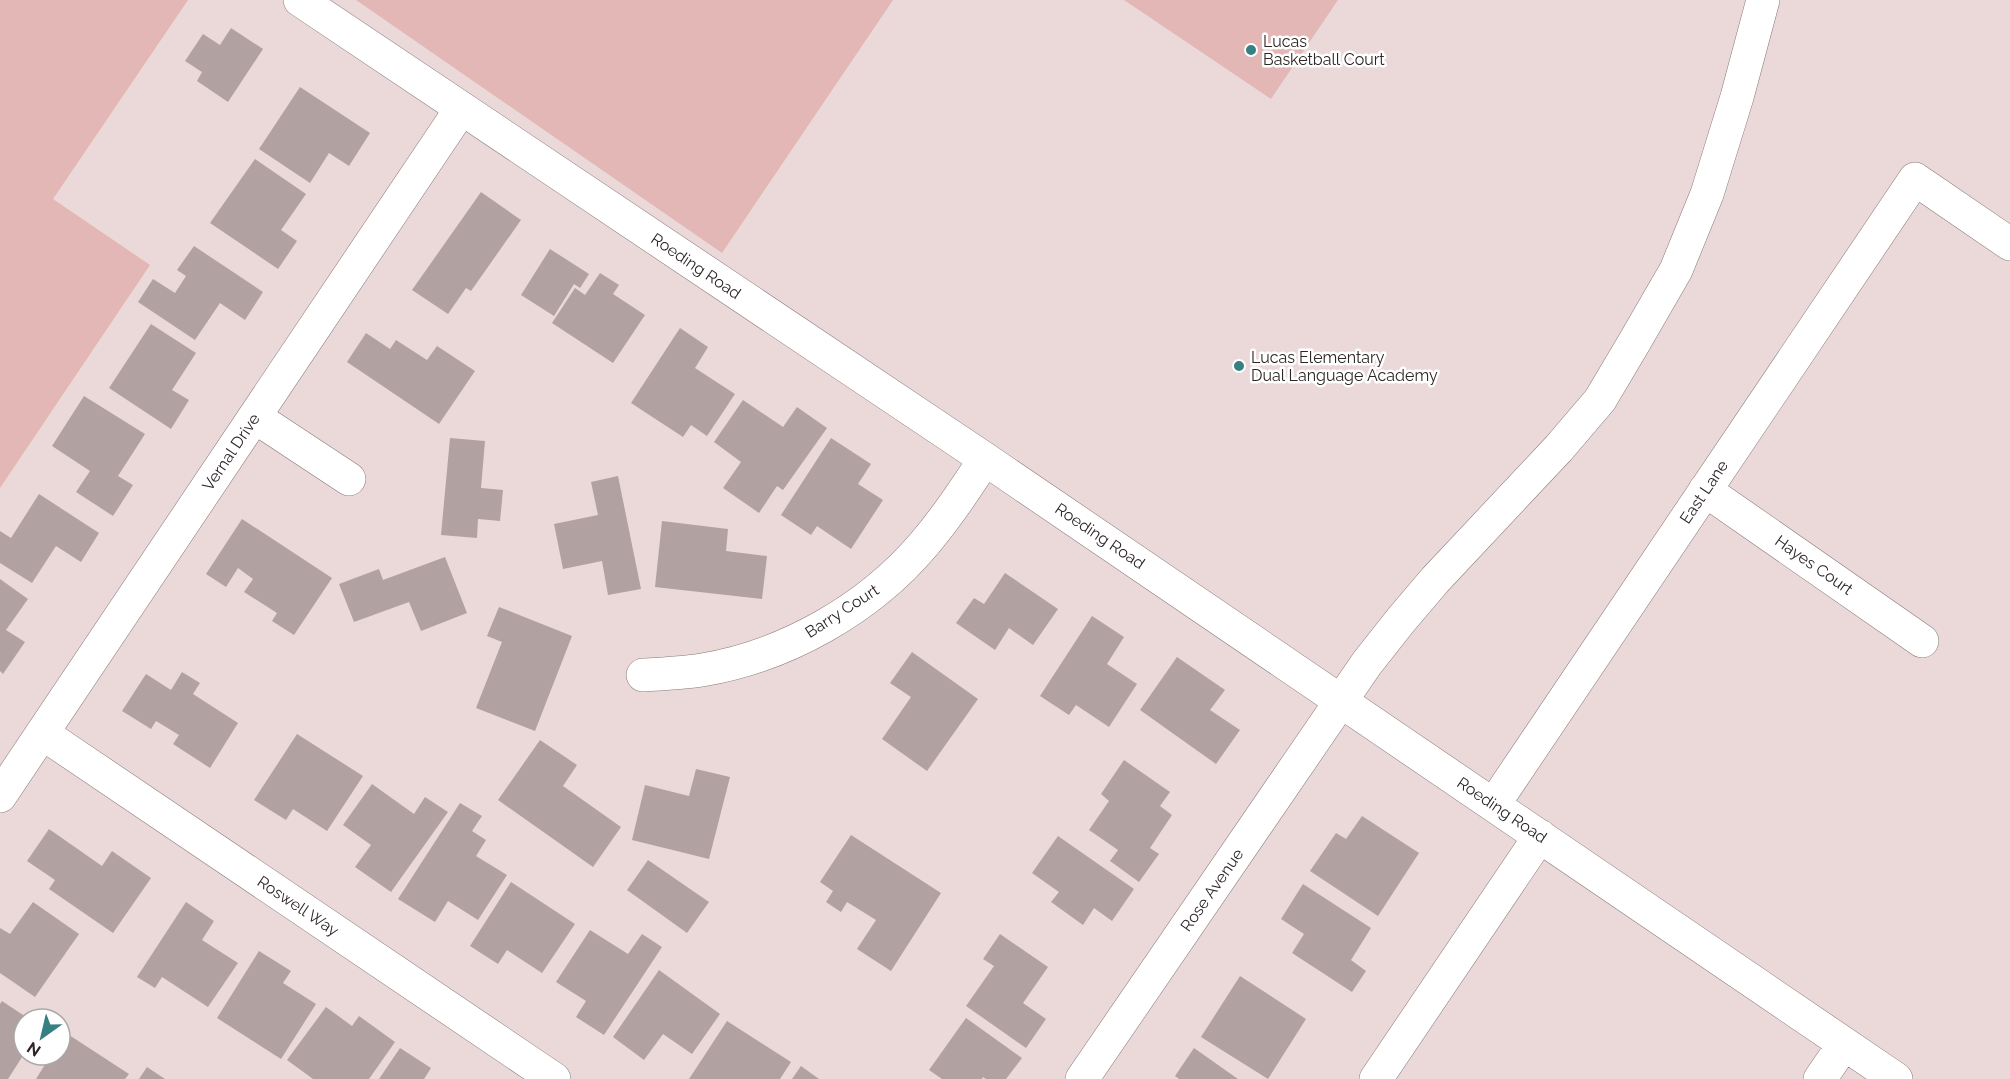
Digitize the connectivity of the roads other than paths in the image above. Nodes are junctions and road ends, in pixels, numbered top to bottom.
1 (300, 0) edge
2 (1763, 0) edge
3 (461, 109) junction
4 (2010, 244) edge
5 (255, 417) junction
6 (985, 459) junction
7 (349, 479) dead end
8 (1705, 490) junction
9 (1922, 641) dead end
10 (643, 675) dead end
11 (1343, 701) junction
12 (42, 732) junction
13 (0, 796) edge
14 (1494, 804) junction
15 (1540, 836) junction
16 (1844, 1044) junction
17 (554, 1079) edge
18 (1082, 1079) edge
19 (1376, 1079) edge
20 (1820, 1079) edge
21 (1896, 1079) edge

1 - 3 street, Roeding Road
2 - 11 street, Rose Avenue
3 - 5 street, Vernal Drive
3 - 6 street, Roeding Road
4 - 8 street, East Lane
5 - 7 street
5 - 12 street, Vernal Drive
6 - 10 street, Barry Court
6 - 11 street, Roeding Road
8 - 9 street, Hayes Court
8 - 14 street, East Lane
11 - 14 street, Roeding Road
11 - 18 street, Rose Avenue
12 - 13 street, Vernal Drive
12 - 17 street, Roswell Way
14 - 15 street, Roeding Road
15 - 16 street, Roeding Road
15 - 19 street
16 - 20 street
16 - 21 street, Roeding Road

